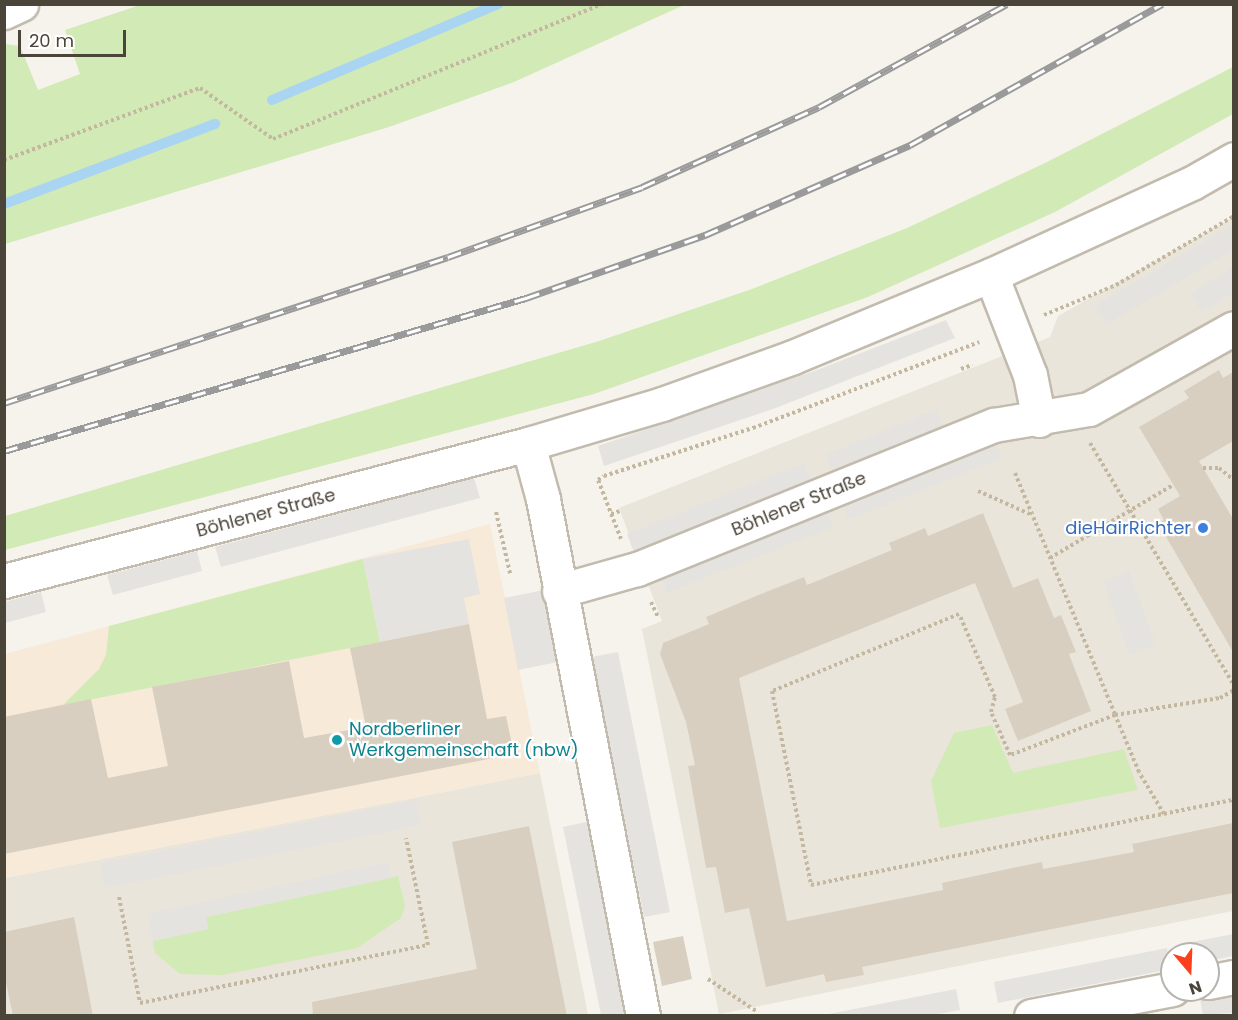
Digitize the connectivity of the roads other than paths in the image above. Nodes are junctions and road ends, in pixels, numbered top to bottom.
1 (21, 4) edge
2 (4, 12) edge
3 (1233, 159) edge
4 (991, 274) junction
5 (1233, 328) edge
6 (1039, 420) junction
7 (528, 444) junction
8 (4, 581) edge
9 (559, 591) junction
10 (1160, 991) edge
11 (643, 1016) edge
12 (1031, 1016) edge

1 - 2 street
3 - 4 street, Böhlener Straße
4 - 6 street
4 - 7 street, Böhlener Straße
5 - 6 street, Böhlener Straße
6 - 9 street, Böhlener Straße
7 - 8 street, Böhlener Straße
7 - 9 street
9 - 11 street
10 - 12 street

